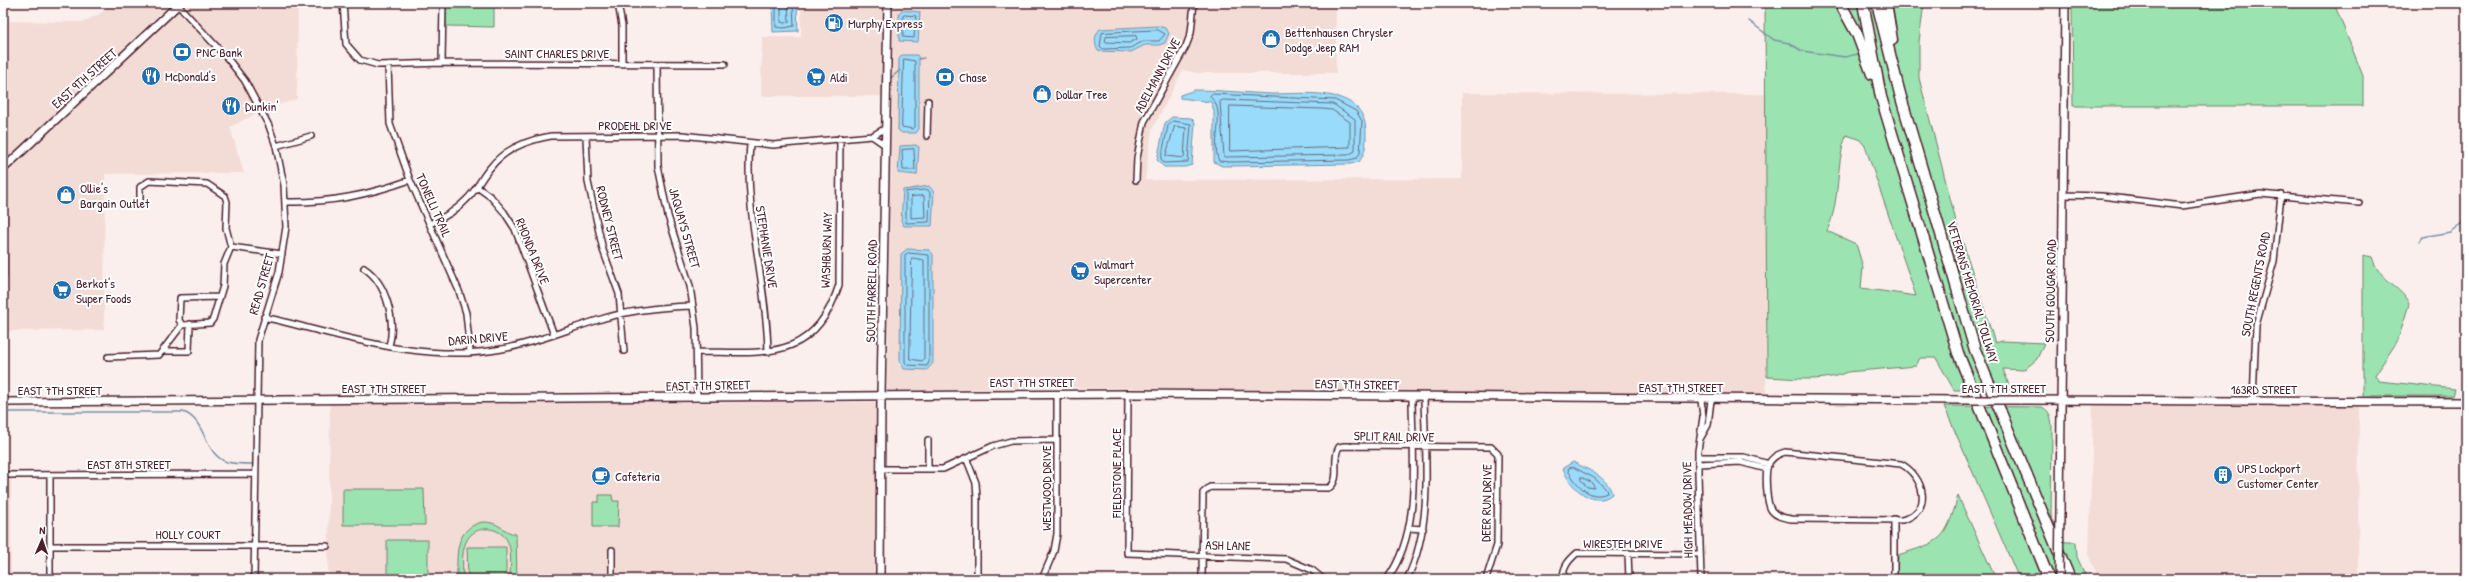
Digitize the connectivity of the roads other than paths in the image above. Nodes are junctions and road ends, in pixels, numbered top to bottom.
1 (343, 3) edge
2 (443, 3) edge
3 (618, 3) edge
4 (888, 3) edge
5 (1194, 3) edge
6 (1840, 3) edge
7 (1863, 3) edge
8 (1877, 3) edge
9 (1886, 3) edge
10 (2065, 3) edge
11 (178, 4) edge
12 (442, 63) junction
13 (622, 64) junction
14 (657, 64) junction
15 (725, 64) dead end
16 (388, 65) junction
17 (1900, 94) junction
18 (928, 101) dead end
19 (1884, 108) junction
20 (886, 128) junction
21 (657, 135) junction
22 (311, 136) dead end
23 (586, 136) junction
24 (872, 136) junction
25 (927, 136) dead end
26 (840, 138) junction
27 (750, 144) junction
28 (885, 145) junction
29 (276, 146) junction
30 (3, 169) edge
31 (410, 180) junction
32 (1136, 180) dead end
33 (3, 184) edge
34 (477, 187) junction
35 (2063, 195) junction
36 (2281, 195) junction
37 (140, 201) dead end
38 (286, 202) junction
39 (2359, 203) dead end
40 (430, 224) junction
41 (232, 247) junction
42 (282, 254) junction
43 (364, 268) dead end
44 (3, 275) edge
45 (220, 297) junction
46 (693, 306) junction
47 (622, 313) junction
48 (264, 317) junction
49 (190, 324) junction
50 (182, 325) junction
51 (554, 335) junction
52 (389, 346) junction
53 (164, 351) junction
54 (624, 351) dead end
55 (470, 352) junction
56 (697, 352) junction
57 (768, 352) junction
58 (108, 357) dead end
59 (1057, 394) junction
60 (1128, 394) junction
61 (881, 396) junction
62 (697, 397) junction
63 (1412, 397) junction
64 (1424, 397) junction
65 (1701, 400) junction
66 (1711, 400) junction
67 (2062, 400) junction
68 (257, 401) junction
69 (2254, 401) junction
70 (3, 402) edge
71 (2466, 402) edge
72 (1700, 439) junction
73 (928, 440) dead end
74 (1057, 440) junction
75 (1412, 447) junction
76 (1424, 447) junction
77 (1495, 450) joint
78 (1698, 457) junction
79 (967, 460) junction
80 (1698, 464) junction
81 (1768, 466) junction
82 (880, 469) junction
83 (928, 469) junction
84 (255, 474) junction
85 (3, 475) edge
86 (50, 475) junction
87 (1894, 520) junction
88 (1409, 528) junction
89 (1423, 528) junction
90 (254, 545) junction
91 (50, 546) junction
92 (327, 546) dead end
93 (612, 550) dead end
94 (1127, 553) joint
95 (1628, 553) junction
96 (1699, 554) junction
97 (1202, 555) junction
98 (50, 579) edge
99 (254, 579) edge
100 (612, 579) edge
101 (880, 579) edge
102 (977, 579) edge
103 (1042, 579) edge
104 (1202, 579) edge
105 (1323, 579) edge
106 (1387, 579) edge
107 (1407, 579) edge
108 (1486, 579) edge
109 (1563, 579) edge
110 (1629, 579) edge
111 (1701, 579) edge
112 (1894, 579) edge
113 (2049, 579) edge
114 (2059, 579) edge
115 (2070, 579) edge

1 - 16 street, SAINT CHARLES DRIVE
2 - 12 street
3 - 13 street
4 - 20 street, SOUTH FARRELL ROAD
5 - 32 street, ADELMANN DRIVE
6 - 19 highway
7 - 19 highway
8 - 17 highway, VETERANS MEMORIAL TOLLWAY
9 - 17 highway
10 - 35 street, SOUTH GOUGAR ROAD
11 - 29 street, READ STREET
11 - 30 street, EAST 9TH STREET
12 - 13 street, SAINT CHARLES DRIVE
12 - 16 street, SAINT CHARLES DRIVE
13 - 14 street, SAINT CHARLES DRIVE
14 - 15 street, SAINT CHARLES DRIVE
14 - 21 street, JAQUAYS STREET
16 - 31 street, TONELLI TRAIL
17 - 115 highway, VETERANS MEMORIAL TOLLWAY
18 - 25 street
19 - 113 highway
20 - 24 street, PRODEHL DRIVE
20 - 28 street, SOUTH FARRELL ROAD
21 - 23 street, PRODEHL DRIVE
21 - 27 street, PRODEHL DRIVE
21 - 46 street, JAQUAYS STREET
22 - 29 street
23 - 34 street, PRODEHL DRIVE
23 - 47 street, RODNEY STREET
24 - 26 street, PRODEHL DRIVE
24 - 28 street
26 - 27 street, PRODEHL DRIVE
26 - 57 street, WASHBURN WAY
27 - 57 street, STEPHANIE DRIVE
28 - 61 street, SOUTH FARRELL ROAD
29 - 38 street, READ STREET
31 - 38 street
31 - 40 street, TONELLI TRAIL
33 - 44 street
34 - 40 street, PRODEHL DRIVE
34 - 51 street, RHONDA DRIVE
35 - 36 street
35 - 67 street, SOUTH GOUGAR ROAD
36 - 39 street
36 - 69 street, SOUTH REGENTS ROAD
37 - 41 street
38 - 42 street, READ STREET
40 - 55 street, TONELLI TRAIL
41 - 42 street
41 - 45 street
42 - 48 street, READ STREET
43 - 52 street
45 - 49 street
45 - 50 street
46 - 47 street, DARIN DRIVE
46 - 56 street, JAQUAYS STREET
47 - 51 street, DARIN DRIVE
47 - 54 street, RODNEY STREET
48 - 52 street, DARIN DRIVE
48 - 68 street, READ STREET
49 - 50 street
49 - 53 street
50 - 53 street
51 - 55 street, DARIN DRIVE
52 - 55 street, DARIN DRIVE
53 - 58 street
56 - 57 street, WASHBURN WAY
56 - 62 street, JAQUAYS STREET
59 - 60 street, EAST 7TH STREET
59 - 61 street, EAST 7TH STREET
59 - 74 street, WESTWOOD DRIVE
60 - 63 street, EAST 7TH STREET
60 - 94 street, FIELDSTONE PLACE
61 - 62 street, EAST 7TH STREET
61 - 82 street, SOUTH FARRELL ROAD
62 - 68 street, EAST 7TH STREET
63 - 64 street, EAST 7TH STREET
63 - 75 street
64 - 65 street, EAST 7TH STREET
64 - 76 street
65 - 66 street, EAST 7TH STREET
65 - 72 street, HIGH MEADOW DRIVE
66 - 67 street, EAST 7TH STREET, bridge
66 - 72 street, HIGH MEADOW DRIVE
67 - 69 street, 163RD STREET
67 - 114 street, SOUTH GOUGAR ROAD, bridge
68 - 70 street, EAST 7TH STREET
68 - 84 street, READ STREET
69 - 71 street, 163RD STREET
72 - 78 street, HIGH MEADOW DRIVE
73 - 83 street
74 - 79 street
74 - 103 street, WESTWOOD DRIVE
75 - 76 street, SPLIT RAIL DRIVE
75 - 88 street
75 - 97 street, SPLIT RAIL DRIVE
76 - 77 street, SPLIT RAIL DRIVE
76 - 89 street
77 - 108 street, DEER RUN DRIVE
78 - 80 street, HIGH MEADOW DRIVE
78 - 81 street
79 - 83 street
79 - 102 street
80 - 81 street
80 - 96 street, HIGH MEADOW DRIVE
81 - 87 street
81 - 87 street
82 - 83 street
82 - 101 street, SOUTH FARRELL ROAD
84 - 86 street, EAST 8TH STREET
84 - 90 street, READ STREET
85 - 86 street, EAST 8TH STREET
86 - 91 street
87 - 112 street
88 - 89 street
88 - 106 street
89 - 107 street
90 - 91 street, HOLLY COURT
90 - 92 street, HOLLY COURT
90 - 99 street, READ STREET
91 - 98 street
93 - 100 street
94 - 97 street, ASH LANE
95 - 96 street, WIRESTEM DRIVE
95 - 109 street, WIRESTEM DRIVE
95 - 110 street
96 - 111 street, HIGH MEADOW DRIVE
97 - 104 street
97 - 105 street, ASH LANE

